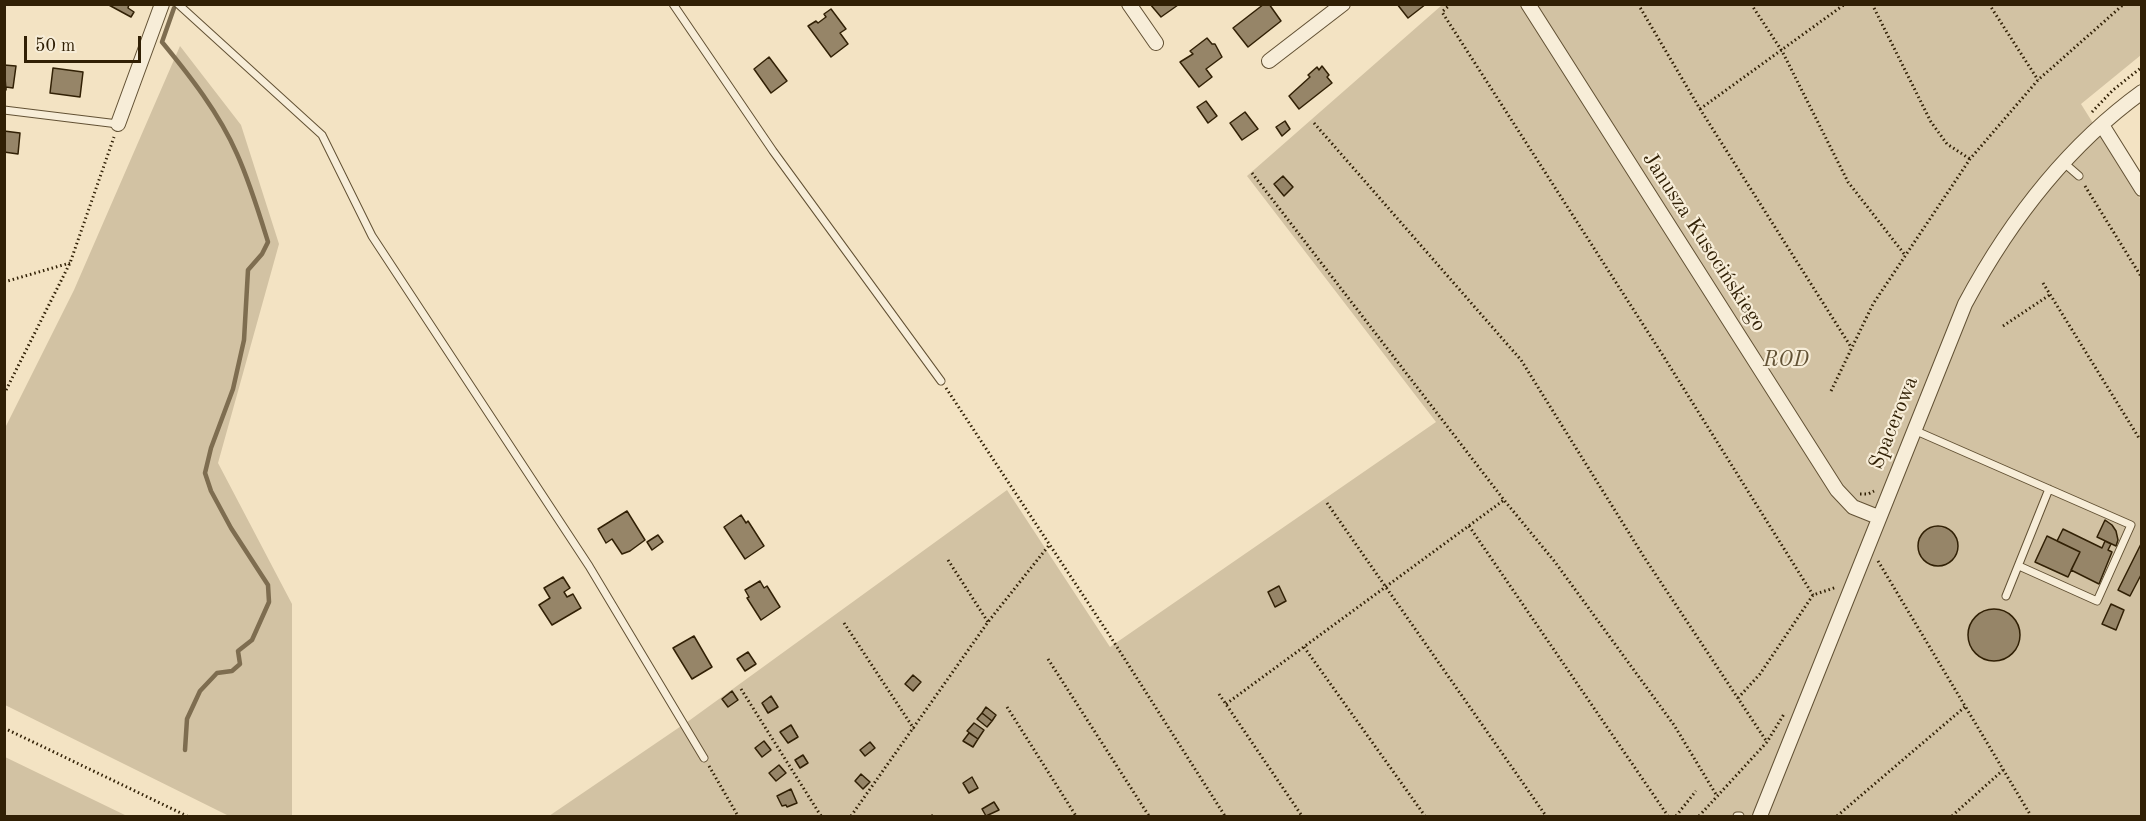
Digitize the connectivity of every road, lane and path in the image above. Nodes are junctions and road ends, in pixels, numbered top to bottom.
1 (162, 4) edge
2 (178, 4) edge
3 (673, 4) edge
4 (1129, 4) edge
5 (1343, 4) edge
6 (1451, 4) edge
7 (1528, 4) edge
8 (1638, 4) edge
9 (1750, 4) edge
10 (1845, 4) edge
11 (1872, 4) edge
12 (1989, 4) edge
13 (2124, 4) edge
14 (1156, 43) dead end
15 (1782, 51) junction
16 (1269, 61) dead end
17 (2038, 80) junction
18 (2142, 92) edge
19 (1700, 109) junction
20 (4, 110) edge
21 (1314, 123) dead end
22 (118, 124) junction
23 (2102, 125) junction
24 (1970, 159) junction
25 (2063, 162) junction
26 (1252, 173) dead end
27 (2079, 176) joint
28 (2142, 189) edge
29 (1905, 255) junction
30 (70, 263) junction
31 (2142, 278) edge
32 (4, 282) edge
33 (2043, 284) dead end
34 (2051, 294) junction
35 (2003, 326) dead end
36 (1851, 347) junction
37 (941, 381) joint
38 (1831, 391) dead end
39 (4, 394) edge
40 (1914, 430) junction
41 (2142, 439) edge
42 (2049, 489) junction
43 (1868, 494) dead end
44 (1504, 500) junction
45 (1327, 504) dead end
46 (1862, 510) junction
47 (1878, 517) junction
48 (1469, 526) junction
49 (1050, 544) junction
50 (1867, 549) junction
51 (948, 560) dead end
52 (2019, 566) junction
53 (1836, 586) junction
54 (1387, 587) junction
55 (1848, 593) junction
56 (1813, 595) junction
57 (1831, 596) dead end
58 (2006, 596) dead end
59 (988, 622) junction
60 (844, 623) dead end
61 (1304, 647) junction
62 (1048, 659) dead end
63 (741, 689) dead end
64 (1219, 694) dead end
65 (1738, 698) junction
66 (1226, 704) junction
67 (1966, 706) junction
68 (1007, 707) dead end
69 (1784, 713) dead end
70 (4, 728) edge
71 (914, 729) junction
72 (1767, 742) junction
73 (704, 758) joint
74 (2003, 770) junction
75 (1696, 791) dead end
76 (1717, 796) junction
77 (187, 816) edge
78 (738, 816) edge
79 (821, 816) edge
80 (851, 816) edge
81 (1076, 816) edge
82 (1149, 816) edge
83 (1225, 816) edge
84 (1302, 816) edge
85 (1425, 816) edge
86 (1546, 816) edge
87 (1668, 816) edge
88 (1676, 816) edge
89 (1699, 816) edge
90 (1760, 816) edge
91 (1837, 816) edge
92 (1952, 816) edge
93 (2031, 816) edge

1 - 22 street
2 - 73 lane
3 - 37 lane
4 - 14 street
5 - 16 street
6 - 56 path
7 - 46 street, Janusza Kusocińskiego
8 - 19 path
9 - 15 path
10 - 15 path
11 - 24 path
12 - 17 path
13 - 17 path
15 - 19 path
15 - 29 path
17 - 24 path
18 - 23 street, Spacerowa
19 - 36 path
20 - 22 lane
21 - 65 path
22 - 30 path
23 - 25 street, Spacerowa
23 - 28 street
24 - 29 path
25 - 27 lane
25 - 40 street, Spacerowa
26 - 44 path
27 - 31 path
29 - 36 path
30 - 32 path
30 - 39 path
33 - 34 path
34 - 35 path
34 - 41 path
36 - 38 path
37 - 49 path
40 - 42 lane
40 - 47 street, Spacerowa
42 - 52 lane
42 - 52 lane
43 - 46 path
44 - 48 path
44 - 76 path
45 - 54 path
46 - 47 street, Janusza Kusocińskiego
47 - 50 street, Spacerowa
48 - 54 path
48 - 87 path
49 - 59 path
49 - 83 path
50 - 55 street, Spacerowa
50 - 67 path
51 - 59 path
52 - 58 lane
53 - 55 path
53 - 56 path
53 - 57 path
54 - 61 path
54 - 86 path
55 - 90 street, Spacerowa
56 - 65 path
59 - 71 path
60 - 71 path
61 - 66 path
61 - 85 path
62 - 82 path
63 - 79 path
64 - 66 path
65 - 72 path
66 - 84 path
67 - 74 path
67 - 91 path
68 - 81 path
69 - 72 path
70 - 77 path
71 - 80 path
72 - 76 path
73 - 78 path
74 - 92 path
74 - 93 path
75 - 88 path
76 - 89 path

